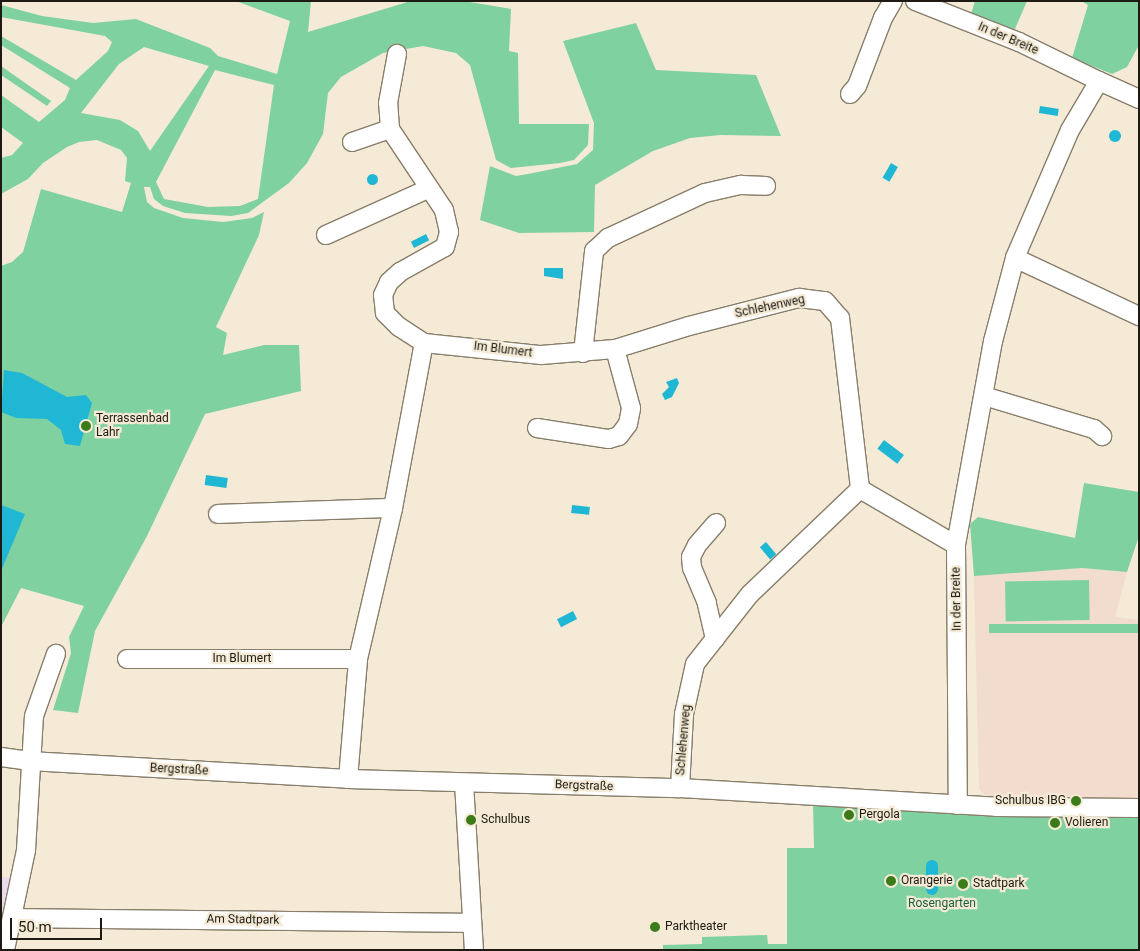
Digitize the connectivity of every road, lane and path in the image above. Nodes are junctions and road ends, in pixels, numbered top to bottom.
1 (893, 1) edge
2 (915, 1) edge
3 (397, 54) dead end
4 (1099, 81) junction
5 (850, 94) dead end
6 (1139, 99) edge
7 (390, 130) junction
8 (352, 142) dead end
9 (766, 186) dead end
10 (428, 189) junction
11 (326, 235) dead end
12 (1015, 258) junction
13 (1139, 316) edge
14 (424, 343) junction
15 (615, 349) junction
16 (583, 353) junction
17 (984, 396) junction
18 (537, 428) dead end
19 (1102, 436) dead end
20 (860, 489) junction
21 (393, 508) junction
22 (218, 514) dead end
23 (716, 524) dead end
24 (956, 545) junction
25 (715, 639) junction
26 (56, 654) dead end
27 (127, 659) dead end
28 (358, 659) junction
29 (1, 757) edge
30 (29, 761) junction
31 (348, 779) junction
32 (464, 783) junction
33 (680, 788) junction
34 (958, 805) junction
35 (1139, 808) edge
36 (14, 918) junction
37 (472, 923) junction
38 (5, 950) edge
39 (474, 950) edge

1 - 5 street
2 - 4 street, In der Breite
3 - 7 street, Im Blumert
4 - 6 street, In der Breite
4 - 12 street, In der Breite
7 - 8 street
7 - 10 street, Im Blumert
9 - 16 street
10 - 11 street
10 - 14 street, Im Blumert
12 - 13 street
12 - 17 street, In der Breite
14 - 16 street, Im Blumert
14 - 21 street
15 - 16 street, Schlehenweg
15 - 18 street
15 - 20 street, Schlehenweg
17 - 19 street
17 - 24 street, In der Breite
20 - 24 street
20 - 25 street, Schlehenweg
21 - 22 street
21 - 28 street
23 - 25 street
24 - 34 street, In der Breite
25 - 33 street, Schlehenweg
26 - 30 street
27 - 28 street, Im Blumert
28 - 31 street
29 - 30 street, Bergstraße
30 - 31 street, Bergstraße
30 - 36 street
31 - 32 street, Bergstraße
32 - 33 street, Bergstraße
32 - 37 street
33 - 34 street, Bergstraße
34 - 35 street, Bergstraße
36 - 37 street, Am Stadtpark
36 - 38 street
37 - 39 street

